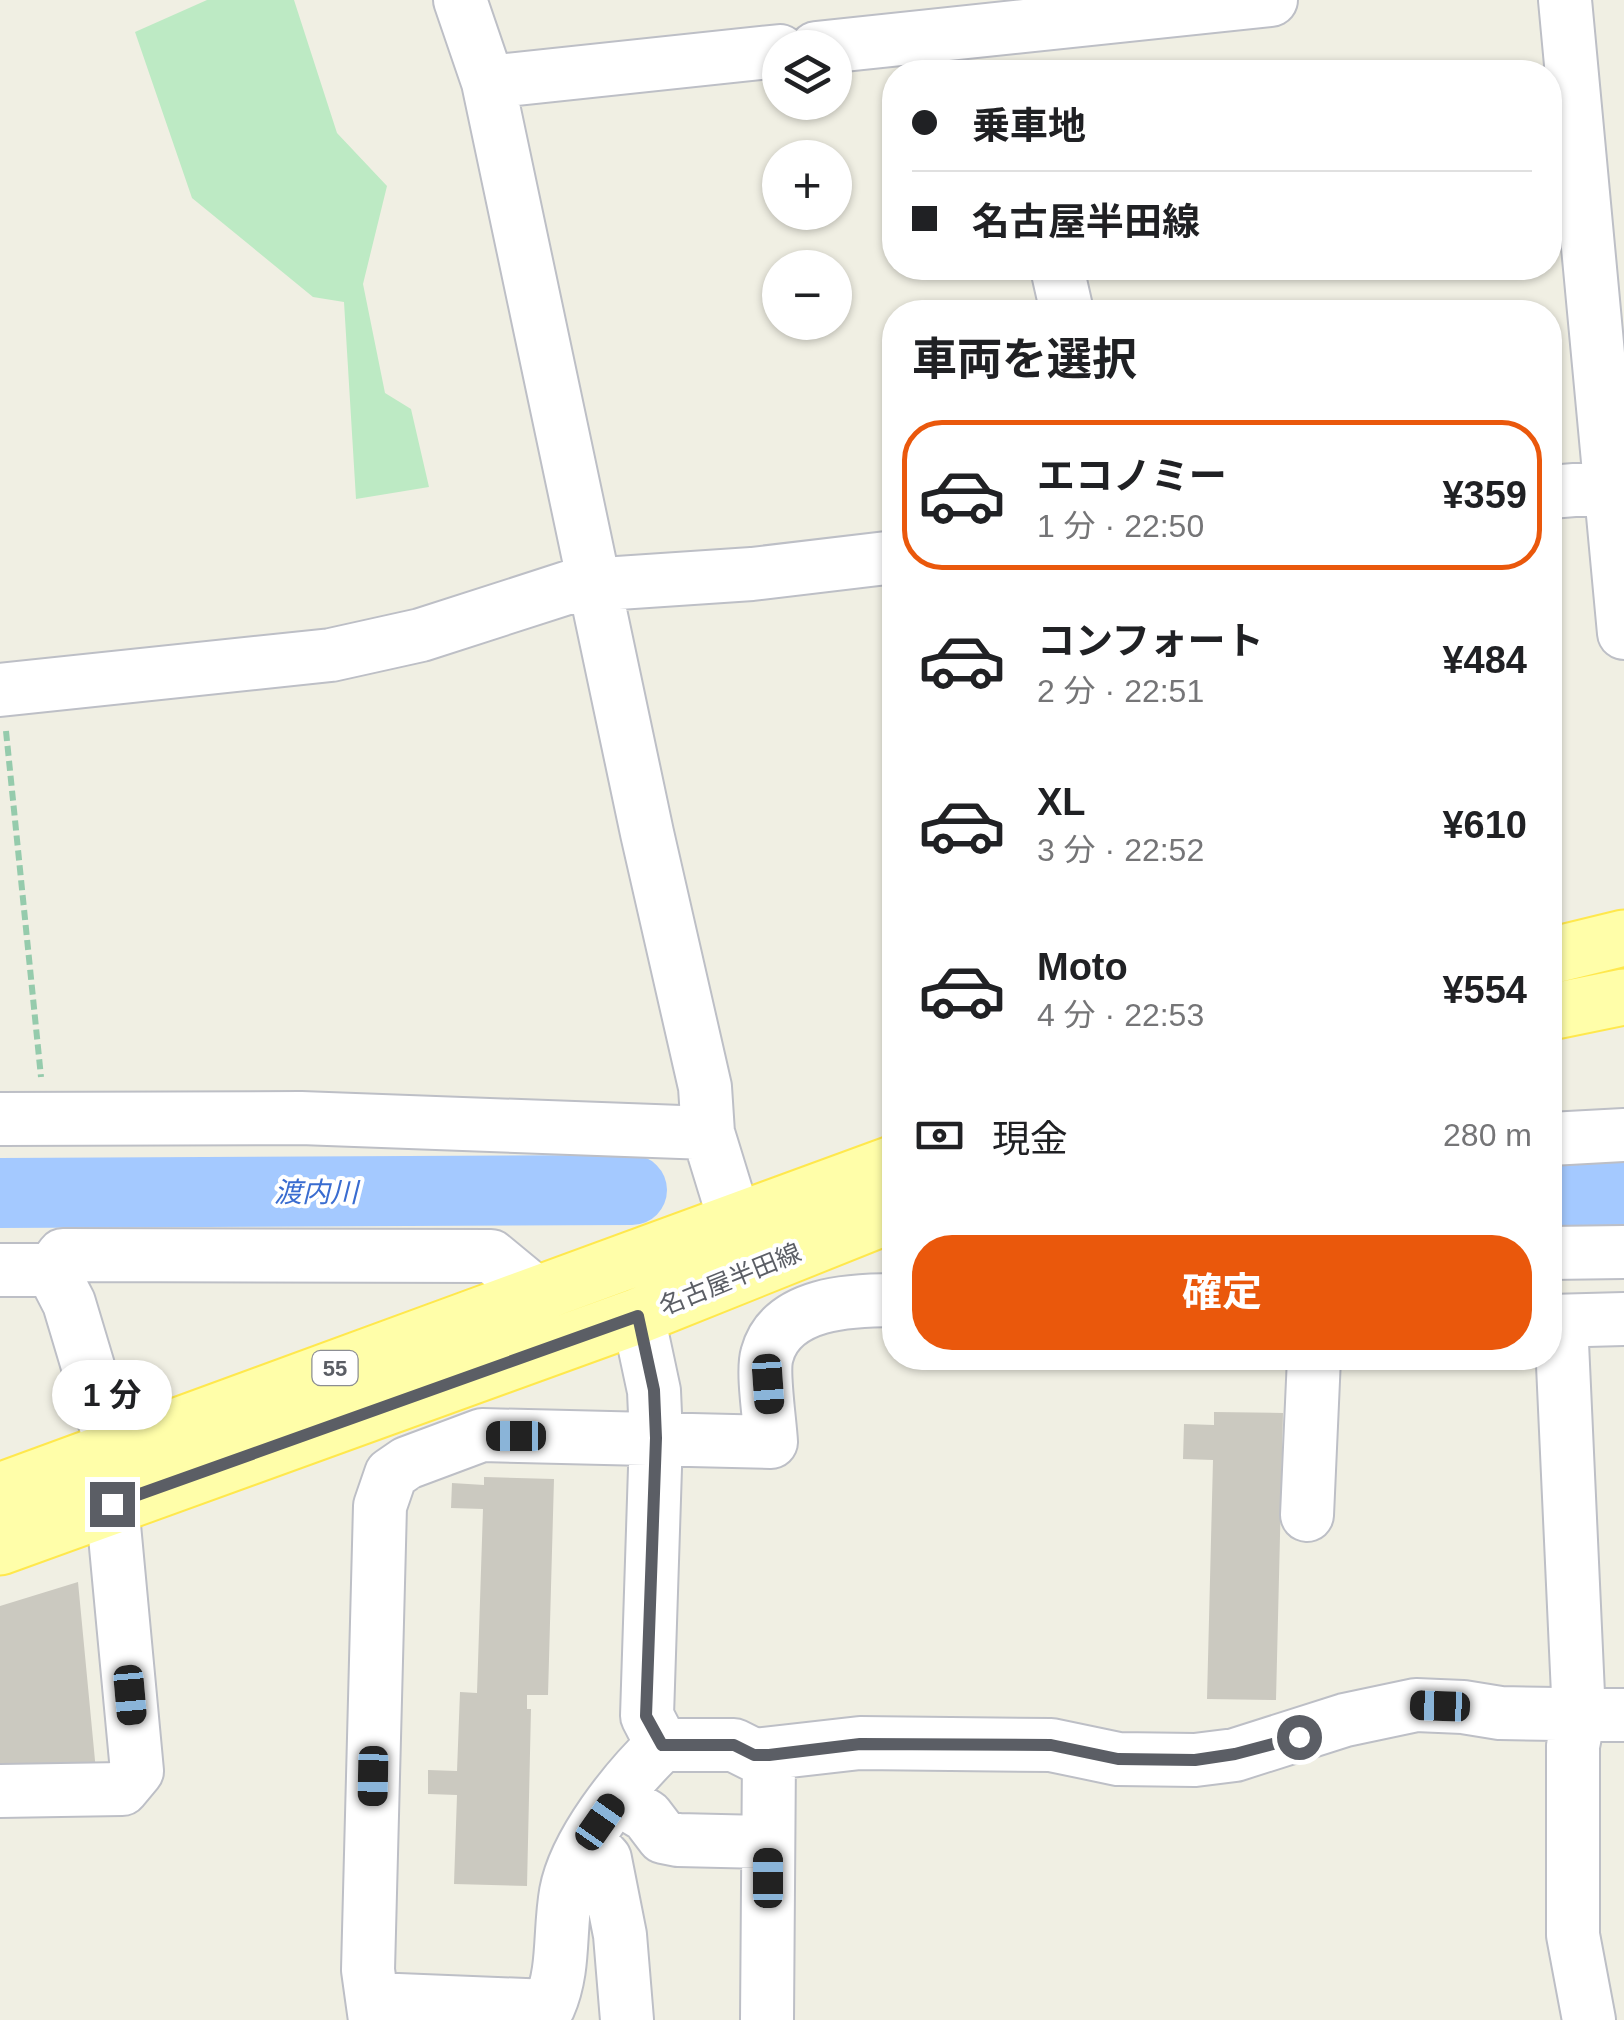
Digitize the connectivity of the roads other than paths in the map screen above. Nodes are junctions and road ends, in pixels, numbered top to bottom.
1 (460, 0) edge
2 (1271, 0) edge
3 (1565, 0) edge
4 (1003, 34) edge
5 (852, 45) edge
6 (762, 53) edge
7 (488, 82) junction
8 (1617, 486) edge
9 (1562, 491) edge
10 (882, 558) edge
11 (594, 584) junction
12 (1624, 632) edge
13 (1, 690) edge
14 (1624, 938) edge
15 (1562, 953) edge
16 (1624, 997) edge
17 (1562, 1010) edge
18 (23, 1119) edge
19 (708, 1133) junction
20 (1624, 1135) edge
21 (1562, 1138) edge
22 (882, 1169) edge
23 (882, 1219) edge
24 (735, 1221) junction
25 (1624, 1252) edge
26 (1562, 1253) edge
27 (0, 1270) edge
28 (52, 1270) junction
29 (537, 1294) junction
30 (882, 1300) edge
31 (638, 1316) junction
32 (1624, 1319) edge
33 (1562, 1321) edge
34 (1313, 1370) edge
35 (1561, 1370) edge
36 (656, 1438) junction
37 (114, 1450) junction
38 (0, 1491) edge
39 (112, 1504) junction
40 (1307, 1515) dead end
41 (0, 1547) edge
42 (1602, 1716) edge
43 (662, 1745) junction
44 (769, 1755) junction
45 (0, 1790) edge
46 (600, 1822) junction
47 (768, 1842) junction
48 (374, 2009) edge
49 (627, 2020) edge
50 (767, 2020) edge
51 (1589, 2020) edge

1 - 7 street
2 - 4 street
3 - 8 street
4 - 5 street
6 - 7 street
7 - 11 street
8 - 9 street
8 - 12 street
10 - 11 street
11 - 13 street
11 - 19 street
14 - 15 main road
16 - 17 main road
18 - 19 street
19 - 24 street
20 - 21 street
22 - 24 main road, 名古屋半田線 / 55
23 - 31 main road, 名古屋半田線 / 55
24 - 29 main road, 名古屋半田線 / 55
25 - 26 street
27 - 28 street
28 - 29 street
28 - 37 street
29 - 37 main road, 名古屋半田線 / 55
30 - 36 street
31 - 36 street
31 - 39 main road, 名古屋半田線 / 55
32 - 33 street
34 - 40 street
35 - 42 street
36 - 43 street
36 - 48 street
37 - 38 main road, 名古屋半田線 / 55
39 - 41 main road, 名古屋半田線 / 55
39 - 45 street
42 - 44 street
42 - 51 street
43 - 44 street
43 - 46 street
44 - 47 street
46 - 47 street
46 - 48 street
46 - 49 street
47 - 50 street

